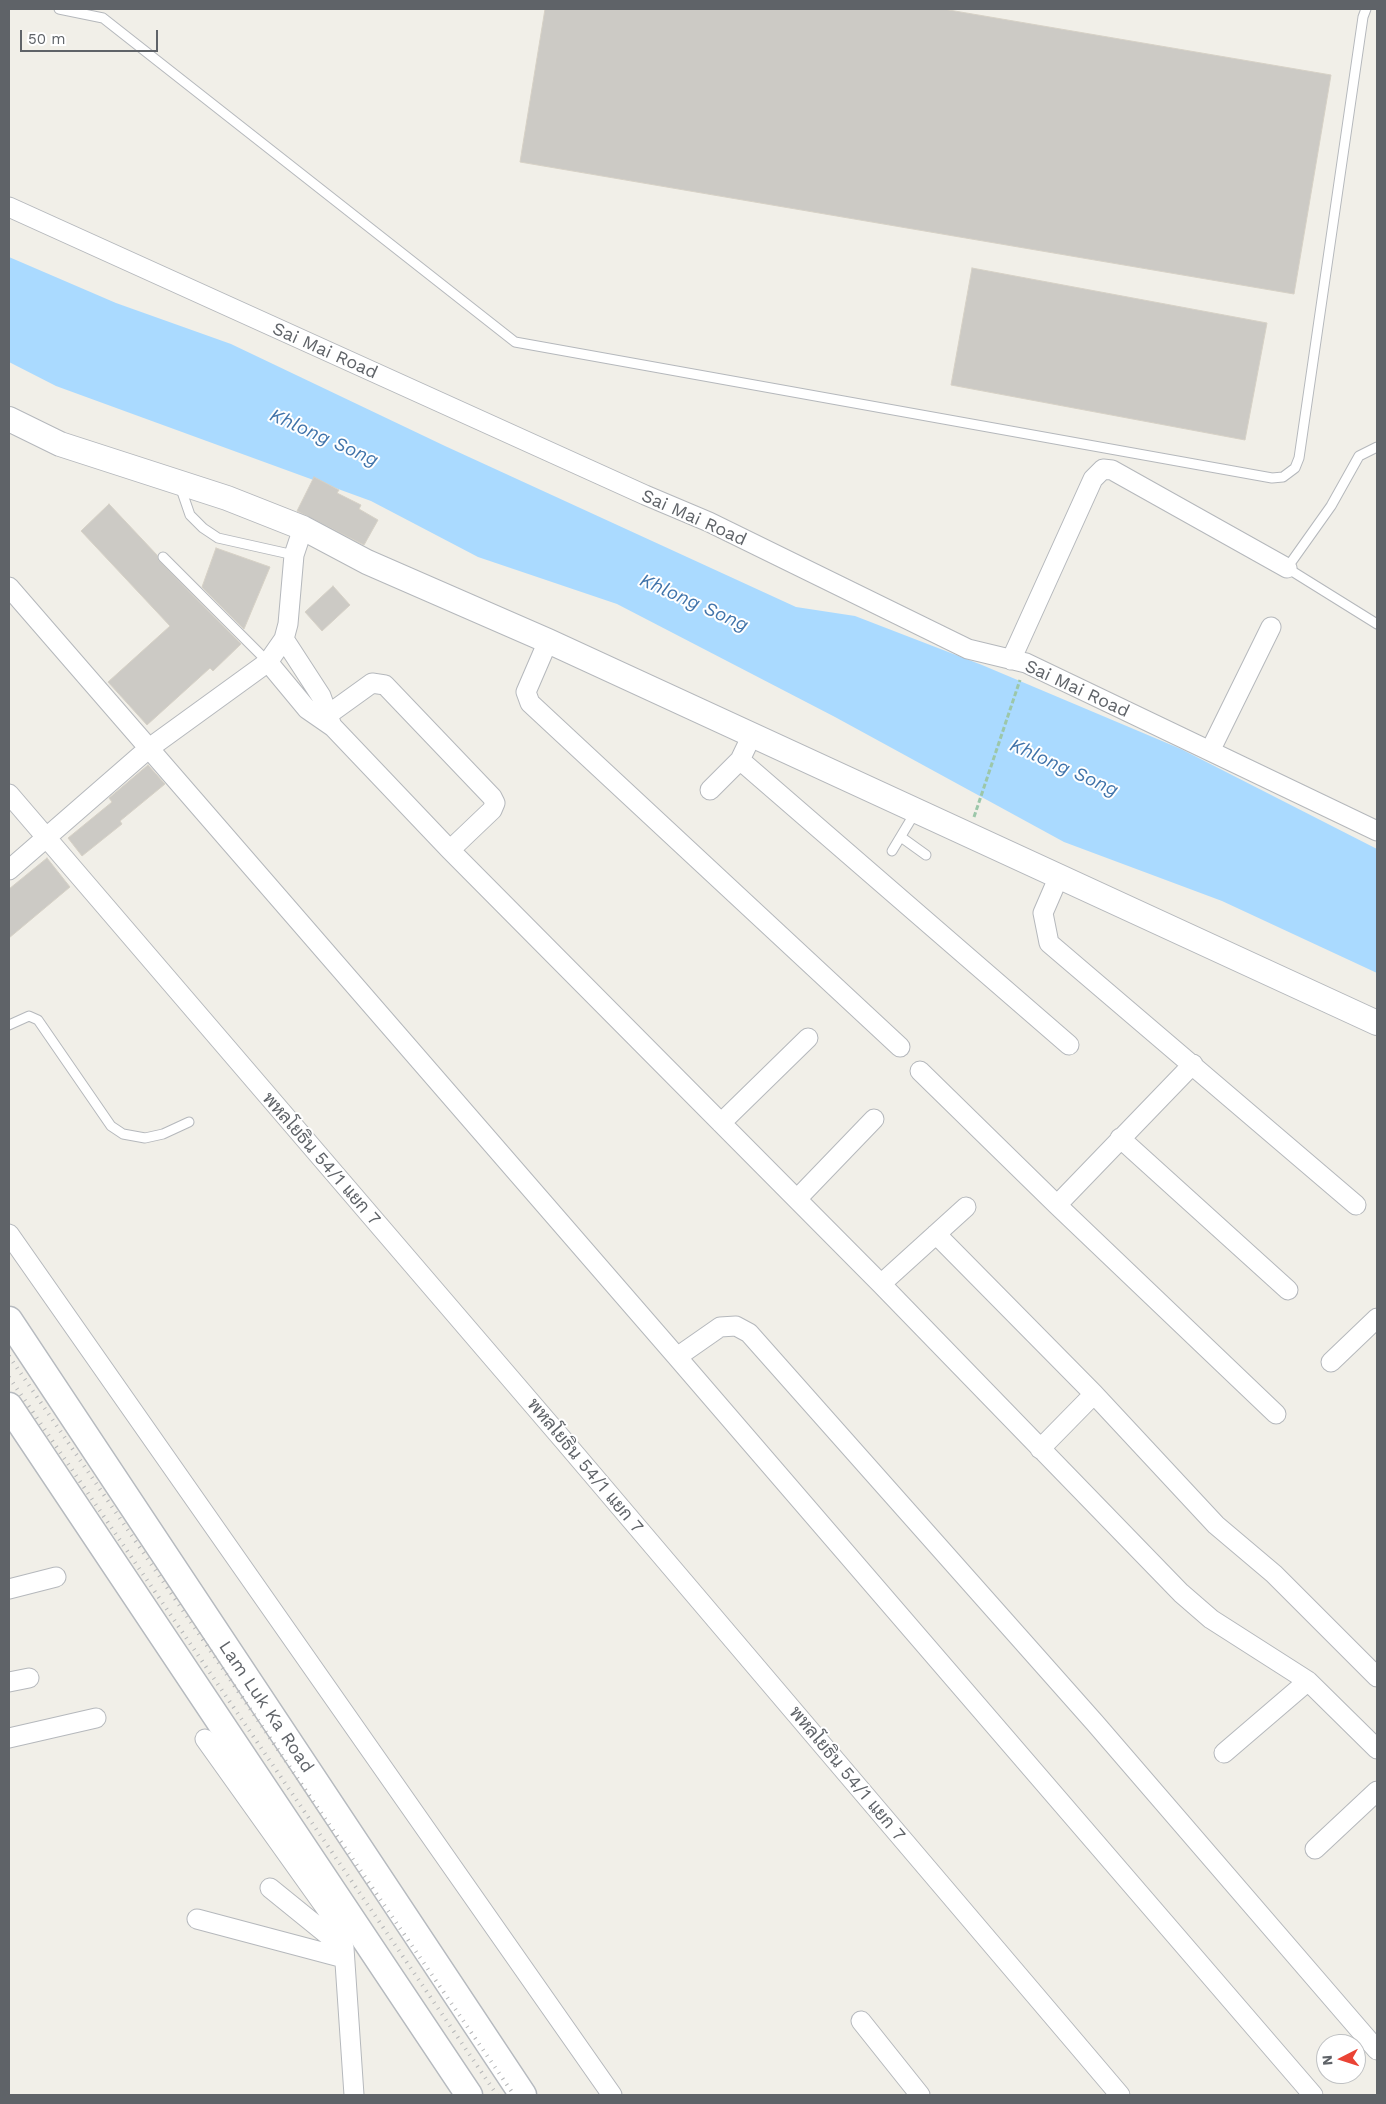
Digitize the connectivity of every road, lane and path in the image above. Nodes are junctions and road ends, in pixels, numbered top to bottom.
1 (59, 9) edge
2 (1366, 9) edge
3 (9, 207) edge
4 (9, 419) edge
5 (1377, 447) edge
6 (179, 483) junction
7 (303, 528) junction
8 (294, 555) junction
9 (163, 557) dead end
10 (1287, 568) junction
11 (9, 587) edge
12 (1377, 624) edge
13 (1271, 627) dead end
14 (284, 639) junction
15 (548, 641) junction
16 (268, 662) junction
17 (1016, 668) junction
18 (328, 720) junction
19 (752, 735) junction
20 (148, 749) junction
21 (1210, 751) junction
22 (740, 760) junction
23 (710, 790) dead end
24 (9, 794) edge
25 (916, 811) junction
26 (974, 817) dead end
27 (1377, 831) edge
28 (901, 837) junction
29 (46, 839) junction
30 (450, 850) junction
31 (892, 851) dead end
32 (926, 854) dead end
33 (9, 870) edge
34 (1060, 876) junction
35 (1377, 1023) edge
36 (9, 1025) edge
37 (808, 1038) dead end
38 (1069, 1045) dead end
39 (900, 1047) dead end
40 (1193, 1064) junction
41 (920, 1070) dead end
42 (874, 1120) dead end
43 (189, 1122) dead end
44 (721, 1123) junction
45 (1120, 1138) junction
46 (797, 1199) junction
47 (1057, 1205) junction
48 (1356, 1205) dead end
49 (966, 1207) dead end
50 (9, 1234) edge
51 (936, 1234) junction
52 (881, 1284) junction
53 (1288, 1290) dead end
54 (1377, 1318) edge
55 (9, 1320) edge
56 (677, 1358) junction
57 (1331, 1362) dead end
58 (1094, 1394) junction
59 (9, 1406) edge
60 (1276, 1414) dead end
61 (1040, 1448) junction
62 (56, 1577) dead end
63 (9, 1589) edge
64 (1377, 1677) edge
65 (29, 1678) dead end
66 (1308, 1681) junction
67 (9, 1682) edge
68 (96, 1718) dead end
69 (9, 1738) edge
70 (205, 1739) dead end
71 (1374, 1739) edge
72 (1224, 1753) dead end
73 (1377, 1791) edge
74 (1315, 1850) dead end
75 (270, 1888) dead end
76 (197, 1919) dead end
77 (344, 1953) junction
78 (861, 2022) dead end
79 (1377, 2050) edge
80 (354, 2095) edge
81 (469, 2095) edge
82 (523, 2095) edge
83 (612, 2095) edge
84 (920, 2095) edge
85 (1120, 2095) edge
86 (1313, 2095) edge

1 - 2 lane
3 - 17 street, Sai Mai Road
4 - 6 street
5 - 10 lane
6 - 7 street
6 - 8 lane
7 - 8 street
7 - 15 street
8 - 14 street
9 - 16 lane
10 - 12 lane
10 - 17 street
11 - 20 street
13 - 21 street
14 - 16 street
14 - 18 street
15 - 19 street
15 - 39 street
16 - 18 street
16 - 20 street
17 - 21 street, Sai Mai Road
17 - 26 path
18 - 30 street
18 - 30 street
19 - 22 street
19 - 25 street
20 - 29 street
20 - 56 street
21 - 27 street, Sai Mai Road
22 - 23 street
22 - 38 street
24 - 29 street, พหลโยธิน 54/1 แยก 7
25 - 28 lane
25 - 34 street
28 - 31 lane
28 - 32 lane
29 - 33 street
29 - 85 street, พหลโยธิน 54/1 แยก 7
30 - 44 street
34 - 35 street
34 - 40 street
36 - 43 lane
37 - 44 street
40 - 45 street
40 - 48 street
41 - 47 street
42 - 46 street
44 - 46 street
45 - 47 street
45 - 53 street
46 - 52 street
47 - 60 street
49 - 51 street
50 - 83 street
51 - 52 street
51 - 58 street
52 - 61 street
54 - 57 street
55 - 82 main road, Lam Luk Ka Road
56 - 79 street
56 - 86 street
58 - 61 street
58 - 64 street
59 - 81 main road
61 - 66 street
62 - 63 street
65 - 67 street
66 - 71 street
66 - 72 street
68 - 69 street
70 - 77 street
73 - 74 street
75 - 77 street
76 - 77 street
77 - 80 street
78 - 84 street

